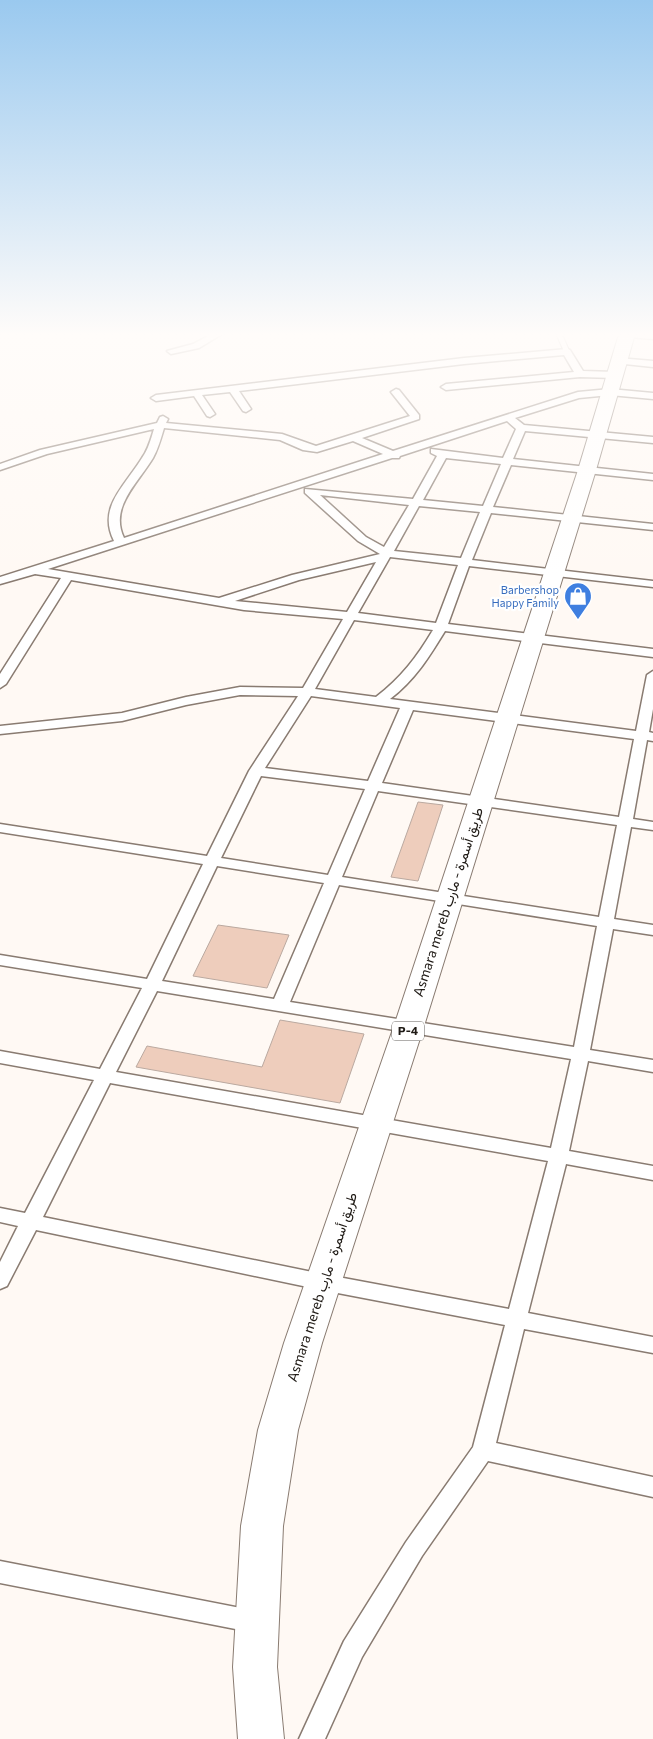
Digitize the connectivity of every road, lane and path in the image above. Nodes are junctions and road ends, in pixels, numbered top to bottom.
1 (415, 415) edge
2 (518, 415) edge
3 (602, 415) edge
4 (509, 418) junction
5 (162, 422) junction
6 (521, 428) junction
7 (596, 434) junction
8 (356, 438) junction
9 (653, 440) edge
10 (424, 446) junction
11 (443, 455) junction
12 (395, 456) junction
13 (508, 463) junction
14 (0, 466) edge
15 (587, 470) junction
16 (653, 477) edge
17 (292, 488) junction
18 (310, 491) junction
19 (415, 502) junction
20 (488, 510) junction
21 (571, 519) junction
22 (653, 527) edge
23 (120, 543) junction
24 (384, 555) junction
25 (465, 562) junction
26 (34, 570) junction
27 (553, 572) junction
28 (68, 576) junction
29 (0, 582) edge
30 (653, 584) edge
31 (219, 602) junction
32 (350, 616) junction
33 (441, 627) junction
34 (531, 638) junction
35 (653, 653) edge
36 (653, 675) edge
37 (0, 684) edge
38 (307, 692) junction
39 (379, 701) junction
40 (408, 705) junction
41 (507, 718) junction
42 (0, 730) edge
43 (647, 736) edge
44 (256, 771) junction
45 (372, 787) junction
46 (481, 800) junction
47 (625, 822) junction
48 (653, 826) edge
49 (0, 828) edge
50 (212, 862) junction
51 (335, 881) junction
52 (449, 898) junction
53 (605, 923) junction
54 (653, 930) edge
55 (0, 960) edge
56 (152, 984) junction
57 (280, 1005) junction
58 (409, 1026) junction
59 (581, 1054) junction
60 (0, 1056) edge
61 (653, 1066) edge
62 (104, 1075) junction
63 (376, 1122) junction
64 (559, 1155) junction
65 (653, 1172) edge
66 (0, 1215) edge
67 (30, 1221) junction
68 (0, 1281) edge
69 (322, 1282) junction
70 (517, 1319) junction
71 (653, 1345) edge
72 (483, 1450) junction
73 (653, 1487) edge
74 (0, 1572) edge
75 (258, 1623) junction
76 (260, 1739) edge
77 (312, 1739) edge

1 - 8 street
2 - 4 street
3 - 7 highway, Asmara mereb طريق أسمرة - مارب / P-4
4 - 6 street
4 - 10 street
5 - 8 street
5 - 14 street
5 - 23 street
6 - 7 street
6 - 13 street
7 - 9 street
7 - 15 highway, Asmara mereb طريق أسمرة - مارب / P-4
8 - 12 street
10 - 11 street
10 - 12 street
11 - 13 street
11 - 19 street
12 - 17 street
13 - 15 street
13 - 20 street
15 - 16 street
15 - 21 highway, Asmara mereb طريق أسمرة - مارب / P-4
17 - 18 street
17 - 23 street
18 - 19 street
18 - 24 street
19 - 20 street
19 - 24 street
20 - 21 street
20 - 25 street
21 - 22 street
21 - 27 highway, Asmara mereb طريق أسمرة - مارب / P-4
23 - 26 street
24 - 25 street
24 - 31 street
24 - 32 street
25 - 27 street
25 - 33 street
26 - 28 street
26 - 29 street
27 - 30 street
27 - 34 highway, Asmara mereb طريق أسمرة - مارب / P-4
28 - 31 street
28 - 37 street
31 - 32 street
32 - 33 street
32 - 38 street
33 - 34 street
33 - 39 street
34 - 35 street
34 - 41 highway, Asmara mereb طريق أسمرة - مارب / P-4
36 - 43 street
38 - 39 street
38 - 42 street
38 - 44 street
39 - 40 street
40 - 41 street
40 - 45 street
41 - 43 street
41 - 46 highway, Asmara mereb طريق أسمرة - مارب / P-4
43 - 47 street
44 - 45 street
44 - 50 street
45 - 46 street
45 - 51 street
46 - 47 street
46 - 52 highway, Asmara mereb طريق أسمرة - مارب / P-4
47 - 48 street
47 - 53 street
49 - 50 street
50 - 51 street
50 - 56 street
51 - 52 street
51 - 57 street
52 - 53 street
52 - 58 highway, Asmara mereb طريق أسمرة - مارب / P-4
53 - 54 street
53 - 59 street
55 - 56 street
56 - 57 street
56 - 62 street
57 - 58 street
58 - 59 street
58 - 63 highway, Asmara mereb طريق أسمرة - مارب / P-4
59 - 61 street
59 - 64 street
60 - 62 street
62 - 63 street
62 - 67 street
63 - 64 street
63 - 69 highway, Asmara mereb طريق أسمرة - مارب / P-4
64 - 65 street
64 - 70 street
66 - 67 street
67 - 68 street
67 - 69 street
69 - 70 street
69 - 75 highway, Asmara mereb طريق أسمرة - مارب / P-4
70 - 71 street
70 - 72 street
72 - 73 street
72 - 77 street
74 - 75 street
75 - 76 highway, Asmara mereb طريق أسمرة - مارب / P-4

